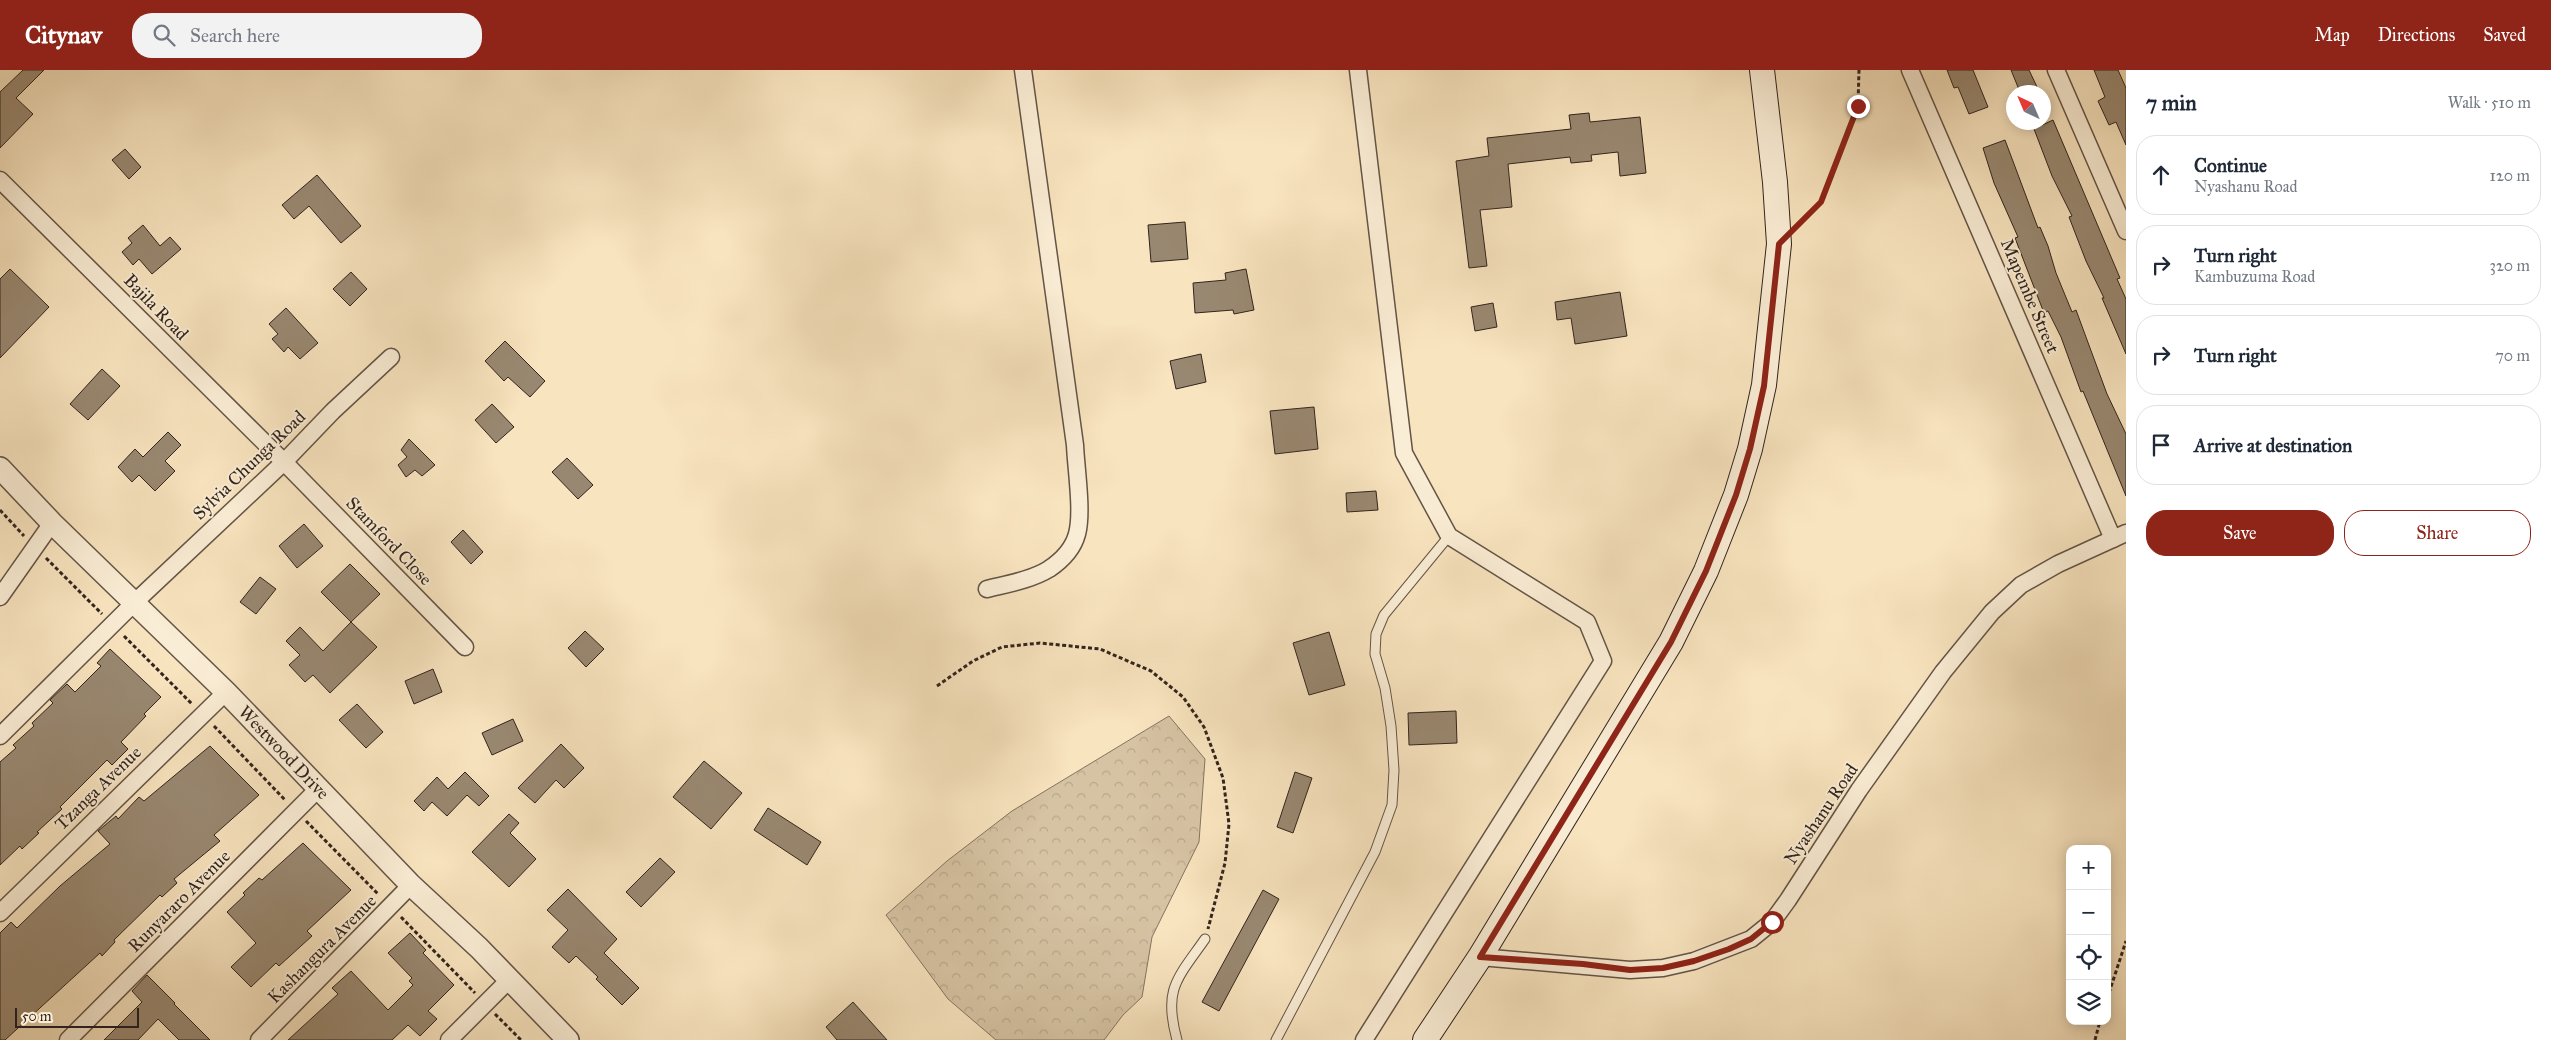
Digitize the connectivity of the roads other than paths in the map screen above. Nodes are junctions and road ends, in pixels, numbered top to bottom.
1 (1023, 70) edge
2 (1358, 70) edge
3 (1762, 70) edge
4 (1910, 70) edge
5 (2056, 70) edge
6 (0, 180) edge
7 (2126, 231) edge
8 (391, 357) dead end
9 (284, 462) junction
10 (0, 468) edge
11 (52, 523) junction
12 (1449, 536) junction
13 (2119, 536) edge
14 (987, 590) dead end
15 (0, 596) edge
16 (134, 602) junction
17 (466, 647) dead end
18 (226, 692) junction
19 (0, 736) edge
20 (318, 789) junction
21 (411, 885) junction
22 (0, 913) edge
23 (1205, 939) road end
24 (1480, 957) junction
25 (510, 979) junction
26 (68, 1040) edge
27 (259, 1040) edge
28 (449, 1040) edge
29 (568, 1040) edge
30 (1177, 1040) edge
31 (1276, 1040) edge
32 (1364, 1040) edge
33 (1425, 1040) edge

1 - 14 street
2 - 12 street
3 - 24 main road
4 - 13 street, Mapembe Street
5 - 7 street
6 - 9 street, Bajila Road
8 - 9 street, Sylvia Chunga Road
9 - 16 street, Sylvia Chunga Road
9 - 17 street, Stamford Close
10 - 11 street, Westwood Drive
11 - 15 street
11 - 16 street, Westwood Drive
12 - 31 lane
12 - 32 street
13 - 24 street, Nyashanu Road
16 - 18 street, Westwood Drive
16 - 19 street, Sylvia Chunga Road
18 - 20 street, Westwood Drive
18 - 22 street, Tzanga Avenue
20 - 21 street, Westwood Drive
20 - 26 street, Runyararo Avenue
21 - 25 street, Westwood Drive
21 - 27 street, Kashangura Avenue
23 - 30 lane
24 - 33 main road
25 - 28 street
25 - 29 street, Westwood Drive

